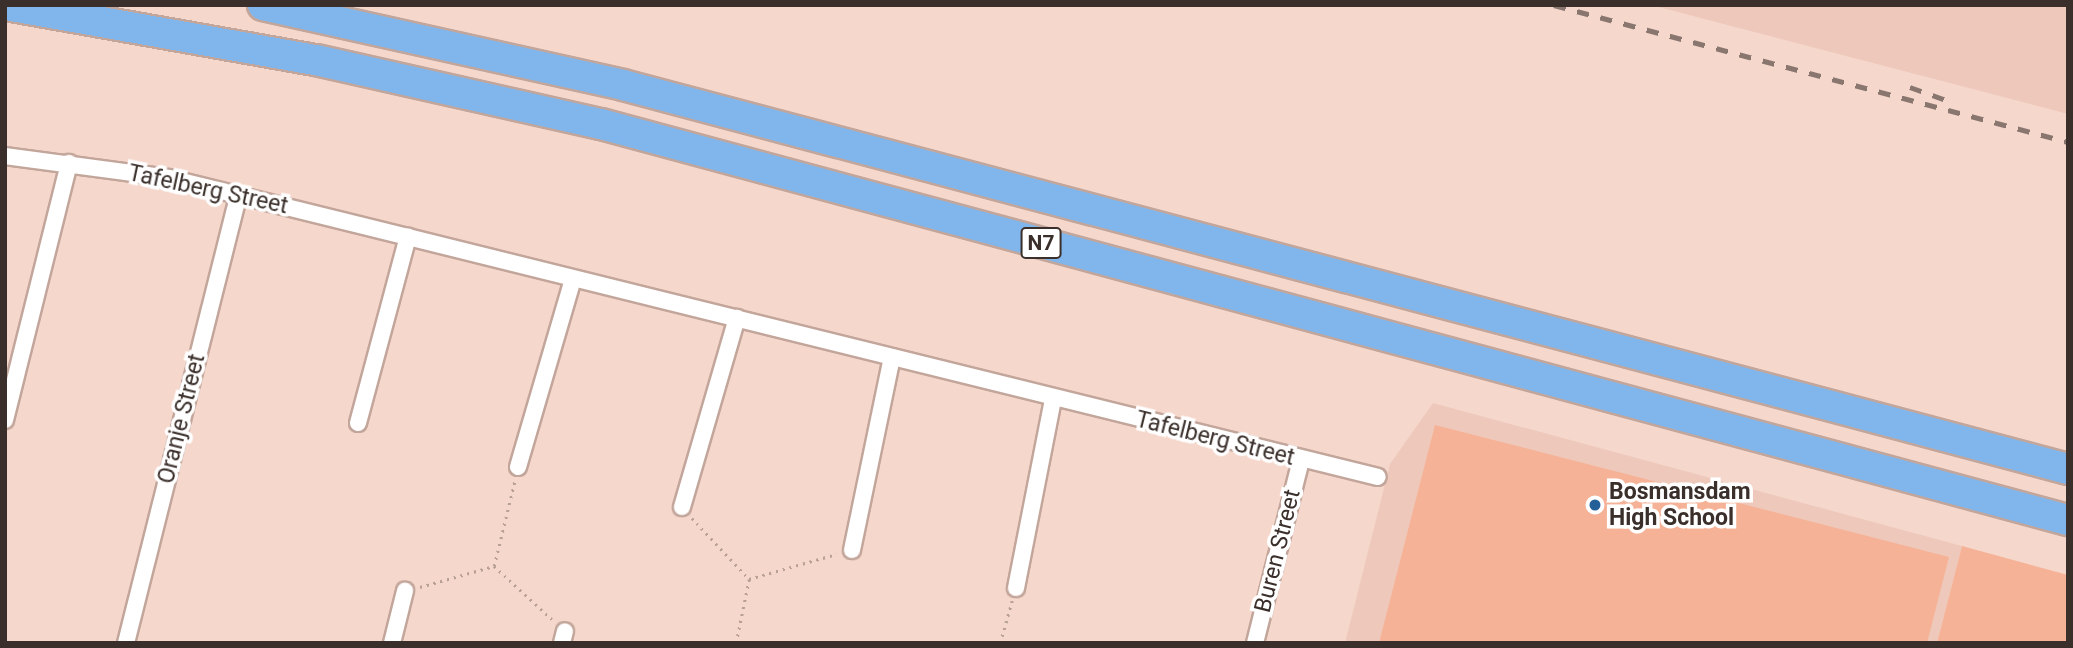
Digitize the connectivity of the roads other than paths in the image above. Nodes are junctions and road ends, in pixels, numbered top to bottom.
1 (6, 5) edge
2 (262, 5) edge
3 (5, 156) edge
4 (69, 163) junction
5 (238, 195) junction
6 (408, 237) junction
7 (573, 279) junction
8 (737, 318) junction
9 (892, 357) junction
10 (1053, 400) junction
11 (5, 420) edge
12 (358, 423) dead end
13 (1301, 460) junction
14 (518, 467) road end
15 (2068, 469) edge
16 (1378, 477) dead end
17 (682, 507) road end
18 (2068, 520) edge
19 (852, 550) road end
20 (1016, 588) road end
21 (405, 591) road end
22 (127, 643) edge
23 (392, 643) edge
24 (1255, 643) edge

1 - 18 highway, N7
2 - 15 highway, N7
3 - 4 street, Tafelberg Street
4 - 5 street, Tafelberg Street
4 - 11 street
5 - 6 street, Tafelberg Street
5 - 22 street, Oranje Street
6 - 7 street, Tafelberg Street
6 - 12 street
7 - 8 street, Tafelberg Street
7 - 14 street
8 - 9 street, Tafelberg Street
8 - 17 street
9 - 10 street, Tafelberg Street
9 - 19 street
10 - 13 street, Tafelberg Street
10 - 20 street
13 - 16 street, Tafelberg Street
13 - 24 street, Buren Street
21 - 23 street

